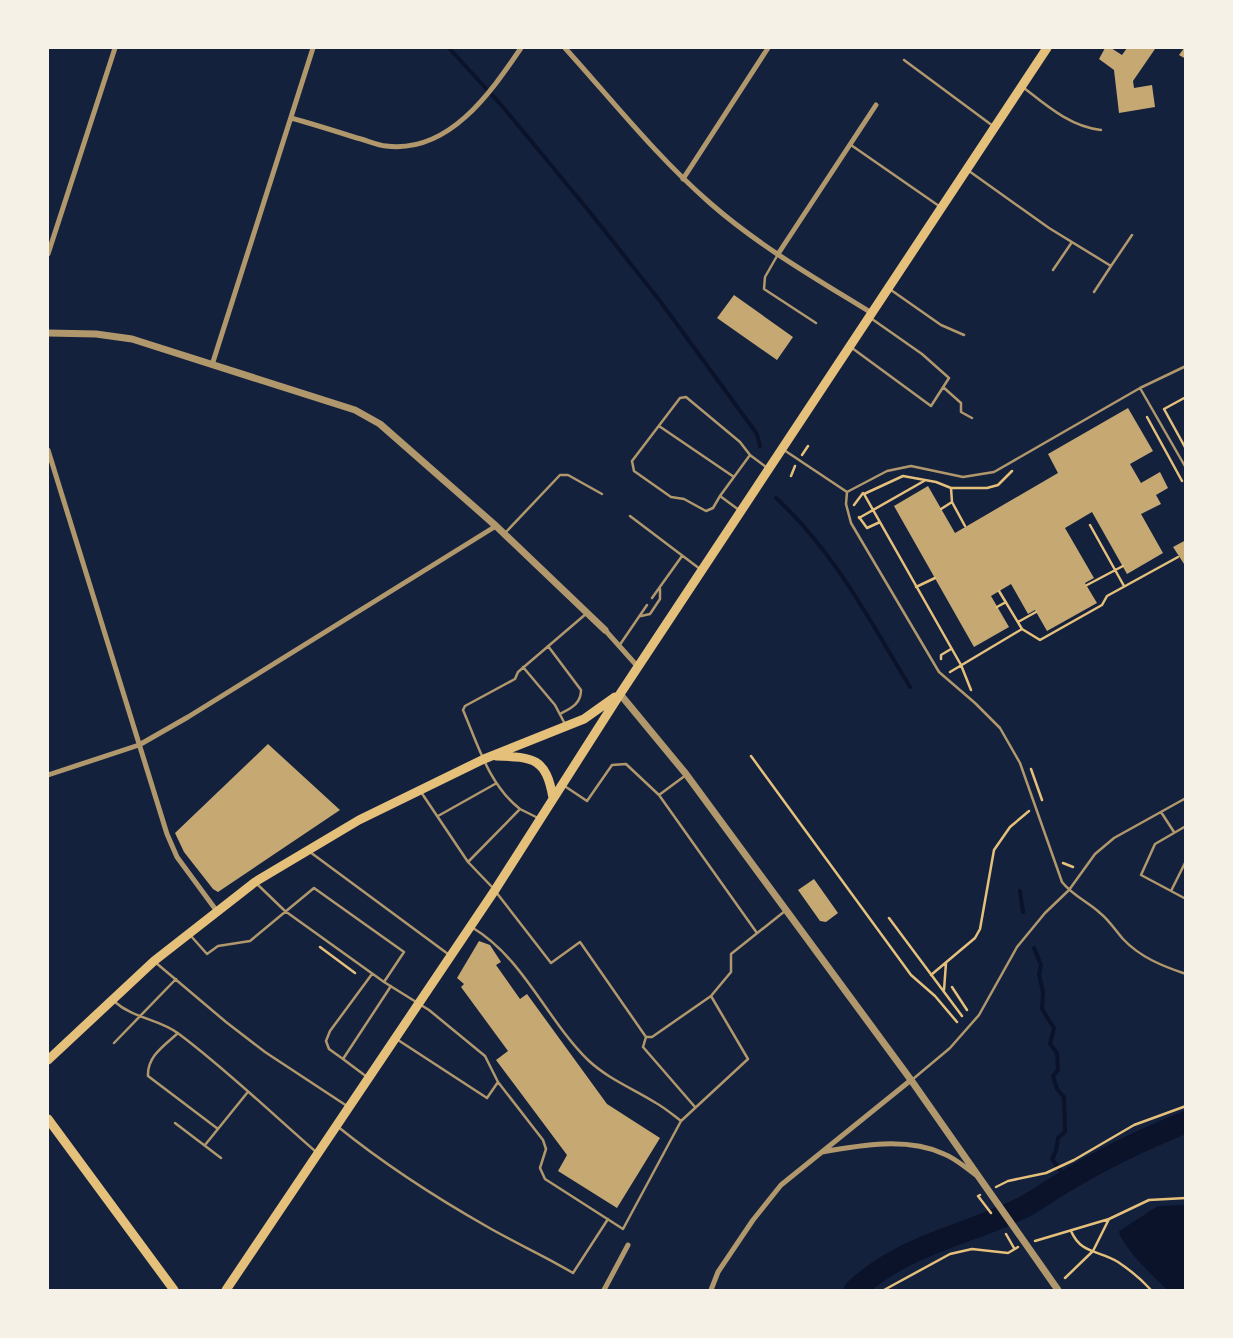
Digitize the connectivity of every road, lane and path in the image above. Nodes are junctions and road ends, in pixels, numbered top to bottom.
1 (115, 48) edge
2 (313, 48) edge
3 (522, 48) edge
4 (565, 48) edge
5 (768, 48) edge
6 (1047, 48) edge
7 (904, 60) dead end
8 (1021, 86) junction
9 (876, 105) dead end
10 (291, 118) junction
11 (994, 126) junction
12 (1100, 130) dead end
13 (850, 144) junction
14 (966, 168) junction
15 (684, 178) junction
16 (940, 207) junction
17 (1132, 235) dead end
18 (1072, 242) junction
19 (48, 254) edge
20 (778, 254) junction
21 (1111, 266) junction
22 (1053, 270) dead end
23 (887, 287) junction
24 (1094, 292) dead end
25 (869, 314) junction
26 (816, 323) dead end
27 (48, 333) edge
28 (964, 335) dead end
29 (848, 346) junction
30 (212, 365) junction
31 (1186, 366) edge
32 (943, 387) junction
33 (1140, 388) junction
34 (1186, 397) edge
35 (1142, 409) dead end
36 (972, 418) dead end
37 (659, 426) junction
38 (781, 448) junction
39 (1186, 449) edge
40 (48, 450) edge
41 (750, 455) junction
42 (768, 468) junction
43 (1186, 468) edge
44 (1013, 469) dead end
45 (734, 477) junction
46 (926, 480) junction
47 (1182, 481) dead end
48 (951, 488) junction
49 (848, 492) junction
50 (602, 494) dead end
51 (864, 494) junction
52 (720, 496) junction
53 (952, 502) junction
54 (941, 509) dead end
55 (740, 510) junction
56 (873, 510) junction
57 (630, 516) dead end
58 (859, 518) junction
59 (880, 522) junction
60 (1090, 525) dead end
61 (496, 526) junction
62 (965, 526) dead end
63 (504, 534) junction
64 (682, 556) junction
65 (1178, 556) dead end
66 (1123, 566) dead end
67 (701, 570) junction
68 (1115, 570) junction
69 (935, 578) dead end
70 (1087, 585) dead end
71 (1124, 586) junction
72 (660, 587) junction
73 (916, 587) junction
74 (999, 591) dead end
75 (652, 598) dead end
76 (1006, 602) junction
77 (648, 606) dead end
78 (997, 607) dead end
79 (1036, 612) dead end
80 (587, 613) junction
81 (640, 616) junction
82 (1018, 622) junction
83 (1022, 629) junction
84 (605, 630) joint
85 (548, 646) junction
86 (619, 646) junction
87 (952, 649) junction
88 (961, 665) junction
89 (523, 667) junction
90 (638, 667) junction
91 (950, 672) junction
92 (957, 679) dead end
93 (964, 684) dead end
94 (971, 690) junction
95 (620, 694) junction
96 (978, 696) dead end
97 (560, 714) junction
98 (567, 727) junction
99 (139, 745) junction
100 (751, 756) dead end
101 (488, 758) junction
102 (1030, 767) dead end
103 (686, 774) junction
104 (48, 775) edge
105 (495, 784) junction
106 (562, 784) junction
107 (420, 790) junction
108 (659, 795) junction
109 (1041, 797) junction
110 (553, 798) junction
111 (1186, 798) edge
112 (1036, 806) junction
113 (1043, 806) dead end
114 (520, 809) junction
115 (1161, 812) junction
116 (438, 816) junction
117 (540, 818) junction
118 (1186, 826) edge
119 (1174, 832) junction
120 (307, 849) junction
121 (1061, 861) dead end
122 (1186, 861) edge
123 (468, 862) junction
124 (1073, 867) dead end
125 (255, 882) junction
126 (495, 890) junction
127 (1068, 890) junction
128 (1171, 891) junction
129 (1186, 898) edge
130 (216, 910) junction
131 (786, 910) junction
132 (284, 911) junction
133 (890, 918) dead end
134 (470, 926) junction
135 (188, 933) junction
136 (757, 933) junction
137 (450, 956) junction
138 (154, 961) junction
139 (946, 962) junction
140 (372, 974) junction
141 (1186, 974) edge
142 (931, 975) junction
143 (176, 979) junction
144 (384, 982) junction
145 (391, 986) junction
146 (952, 986) dead end
147 (944, 990) junction
148 (711, 996) junction
149 (112, 999) junction
150 (418, 1003) junction
151 (967, 1010) dead end
152 (962, 1016) dead end
153 (139, 1017) junction
154 (957, 1022) dead end
155 (178, 1033) junction
156 (646, 1037) junction
157 (395, 1038) junction
158 (114, 1043) dead end
159 (343, 1059) junction
160 (48, 1060) edge
161 (368, 1078) junction
162 (911, 1080) junction
163 (498, 1082) junction
164 (248, 1092) junction
165 (348, 1106) junction
166 (1186, 1106) edge
167 (695, 1107) junction
168 (48, 1119) edge
169 (681, 1121) junction
170 (176, 1123) dead end
171 (336, 1126) junction
172 (218, 1129) junction
173 (205, 1145) junction
174 (317, 1152) junction
175 (822, 1152) junction
176 (222, 1158) dead end
177 (977, 1176) junction
178 (987, 1191) junction
179 (1186, 1198) edge
180 (984, 1204) dead end
181 (608, 1219) junction
182 (1109, 1219) junction
183 (1003, 1230) dead end
184 (1071, 1230) junction
185 (1024, 1244) junction
186 (628, 1246) dead end
187 (1014, 1248) junction
188 (1093, 1251) junction
189 (1065, 1278) dead end
190 (174, 1290) edge
191 (226, 1290) edge
192 (604, 1290) edge
193 (711, 1290) edge
194 (884, 1290) edge
195 (1058, 1290) edge
196 (1151, 1290) edge

1 - 19 street
2 - 10 street
3 - 10 street
4 - 15 street
5 - 15 street
6 - 8 main road
7 - 11 lane
8 - 11 main road
8 - 12 lane
9 - 13 street
10 - 30 street
11 - 14 main road
13 - 16 lane
13 - 20 street
14 - 16 main road
14 - 18 lane
15 - 20 street
16 - 23 main road
17 - 21 lane
18 - 21 lane
18 - 22 lane
20 - 25 street
20 - 26 lane
21 - 24 lane
23 - 25 main road
23 - 28 lane
25 - 29 main road
25 - 32 lane
27 - 30 street
29 - 32 lane
29 - 38 main road
30 - 61 street
31 - 33 lane
32 - 36 lane
33 - 43 lane
33 - 49 lane
34 - 39 path
35 - 47 path
37 - 41 lane
37 - 45 lane
37 - 52 lane
38 - 42 main road
38 - 49 lane
40 - 99 street
41 - 42 lane
41 - 45 lane
42 - 55 main road
44 - 48 path
45 - 52 lane
46 - 48 path
46 - 51 path
46 - 56 path
48 - 53 path
49 - 112 lane
50 - 63 lane
51 - 56 path
51 - 58 path
52 - 55 lane
53 - 54 path
53 - 62 path
55 - 67 main road
56 - 58 path
56 - 59 path
57 - 64 lane
58 - 59 path
59 - 73 path
60 - 68 path
61 - 63 street
61 - 99 street
63 - 80 street
64 - 67 lane
64 - 72 lane
65 - 71 path
66 - 68 path
67 - 90 main road
68 - 70 path
68 - 71 path
69 - 73 path
71 - 83 path
72 - 75 lane
72 - 81 lane
73 - 87 path
74 - 76 path
76 - 78 path
76 - 82 path
77 - 81 lane
79 - 82 path
80 - 84 street
80 - 85 lane
81 - 86 lane
82 - 83 path
83 - 88 path
84 - 86 street
85 - 89 lane
85 - 97 lane
86 - 90 street
87 - 88 path
87 - 91 path
88 - 91 path
88 - 94 path
89 - 97 lane
89 - 101 lane
90 - 95 main road
91 - 92 path
93 - 94 path
94 - 96 path
95 - 98 main road
95 - 103 street
95 - 106 main road
97 - 98 lane
98 - 101 main road
99 - 104 street
99 - 130 street
100 - 154 path
101 - 105 lane
101 - 107 main road
101 - 110 main road
102 - 109 path
103 - 108 lane
103 - 131 street
105 - 114 lane
105 - 116 lane
106 - 108 lane
106 - 110 main road
107 - 116 lane
107 - 120 main road
108 - 136 lane
109 - 112 path
109 - 113 path
110 - 117 main road
111 - 115 lane
112 - 127 lane
112 - 139 path
114 - 117 lane
114 - 123 lane
115 - 119 lane
115 - 127 lane
116 - 123 lane
117 - 126 main road
118 - 119 lane
119 - 128 lane
120 - 125 main road
120 - 137 lane
121 - 124 path
122 - 128 lane
123 - 126 lane
125 - 130 main road
125 - 132 lane
126 - 134 main road
126 - 156 lane
127 - 141 lane
127 - 162 lane
128 - 129 lane
130 - 135 main road
131 - 136 lane
131 - 162 street
132 - 135 lane
132 - 140 lane
132 - 144 lane
133 - 142 path
134 - 137 main road
134 - 169 lane
135 - 138 main road
136 - 148 lane
137 - 150 main road
138 - 143 lane
138 - 149 main road
139 - 142 path
139 - 147 path
140 - 144 lane
140 - 159 lane
142 - 147 path
143 - 153 lane
143 - 165 lane
144 - 145 lane
145 - 150 lane
145 - 159 lane
146 - 151 path
147 - 152 path
148 - 156 lane
148 - 167 lane
149 - 153 lane
149 - 160 main road
150 - 157 main road
150 - 163 lane
153 - 155 lane
153 - 158 lane
155 - 164 lane
155 - 172 lane
156 - 167 lane
157 - 161 main road
157 - 163 lane
159 - 161 lane
161 - 165 main road
162 - 175 street
162 - 177 street
163 - 181 lane
164 - 172 lane
164 - 174 lane
165 - 171 main road
166 - 178 path
167 - 169 lane
168 - 190 main road
169 - 181 lane
170 - 173 lane
171 - 174 main road
171 - 181 lane
172 - 173 lane
173 - 176 lane
174 - 191 main road
175 - 177 street
175 - 193 street
177 - 178 street
178 - 180 path
178 - 185 street
179 - 182 path
182 - 184 path
182 - 188 path
183 - 187 path
184 - 185 path
184 - 188 path
185 - 187 path
185 - 195 street
186 - 192 street
187 - 194 path
188 - 189 path
188 - 196 path

